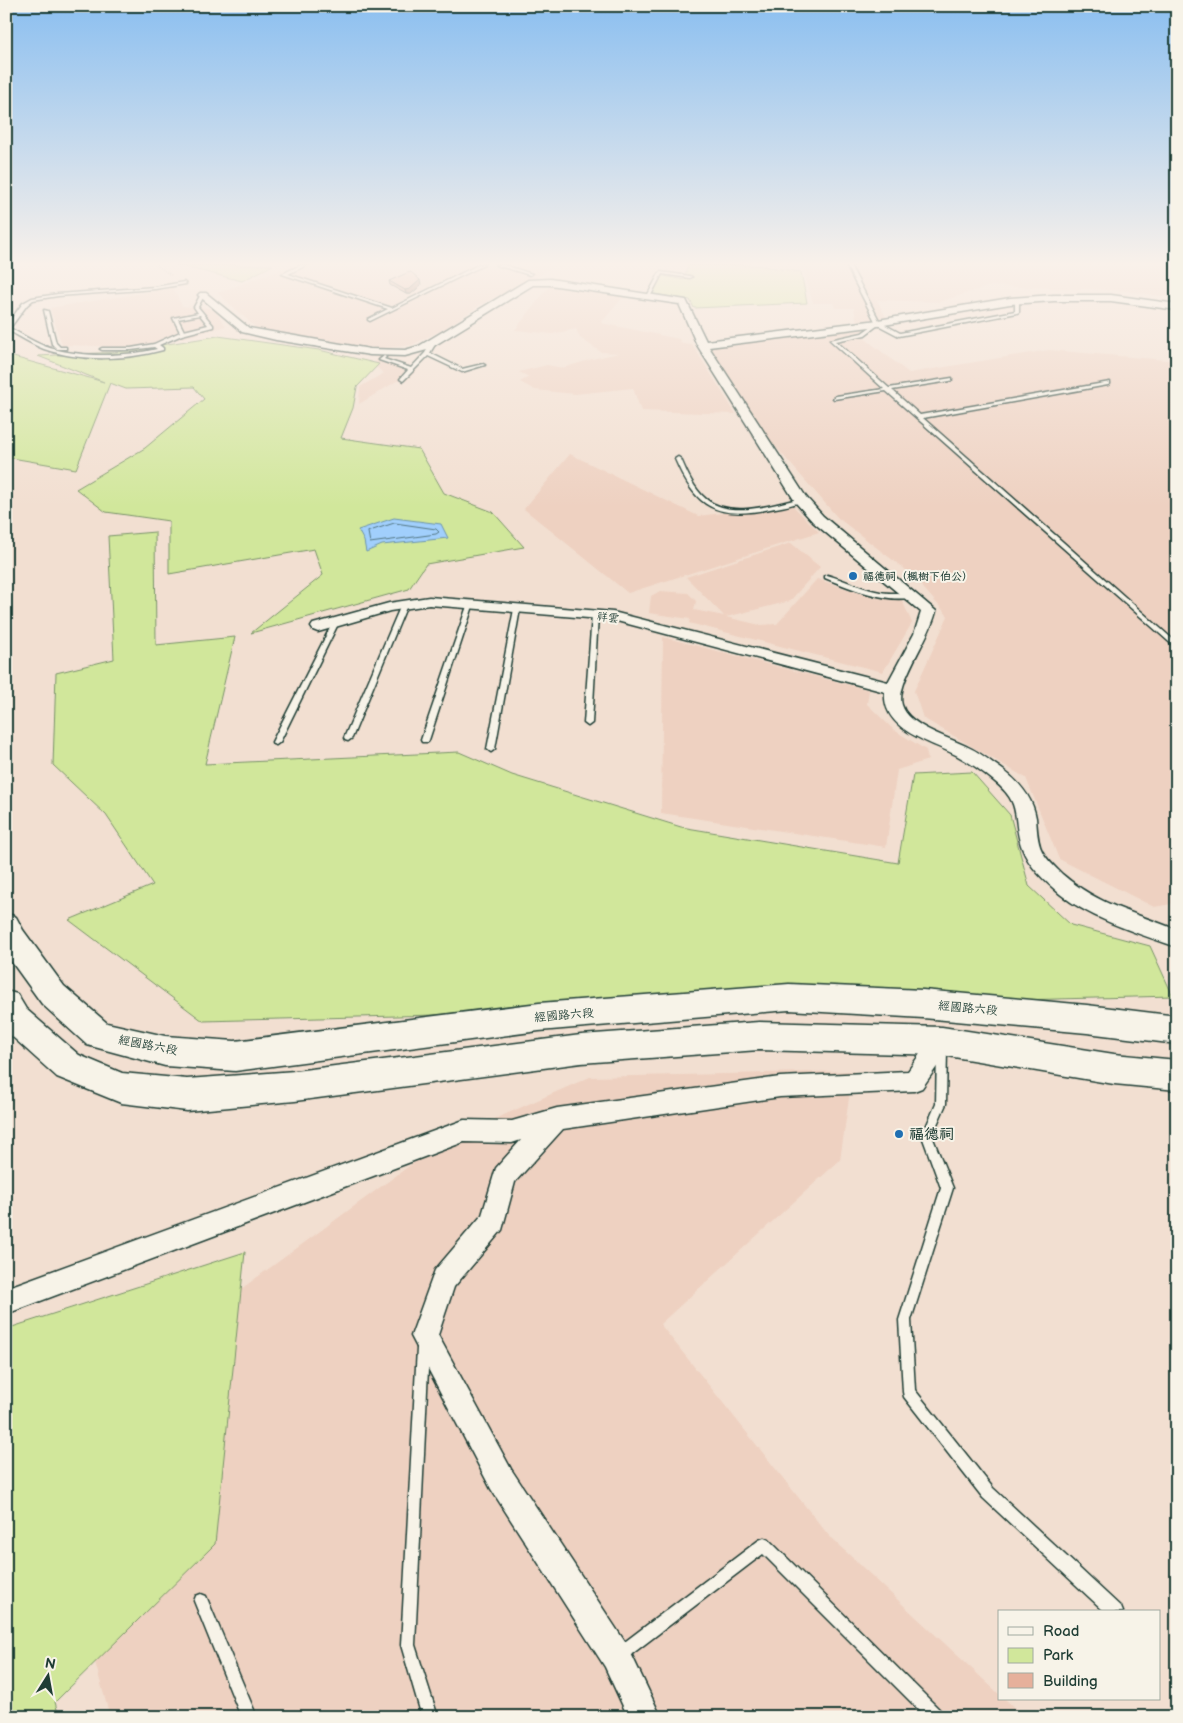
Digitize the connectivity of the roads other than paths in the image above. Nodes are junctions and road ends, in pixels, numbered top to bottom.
1 (40, 345) edge
2 (56, 345) edge
3 (329, 345) edge
4 (427, 345) edge
5 (432, 345) edge
6 (702, 345) edge
7 (838, 345) edge
8 (155, 346) joint
9 (77, 348) dead end
10 (95, 348) dead end
11 (427, 354) junction
12 (384, 357) dead end
13 (483, 365) dead end
14 (412, 370) junction
15 (403, 379) dead end
16 (950, 379) dead end
17 (1108, 382) dead end
18 (888, 389) junction
19 (836, 398) dead end
20 (918, 417) junction
21 (678, 459) dead end
22 (801, 500) junction
23 (827, 577) dead end
24 (912, 595) junction
25 (404, 605) junction
26 (470, 606) junction
27 (517, 609) junction
28 (595, 615) junction
29 (336, 622) junction
30 (318, 627) dead end
31 (1177, 647) edge
32 (894, 689) junction
33 (588, 723) dead end
34 (348, 738) dead end
35 (425, 740) dead end
36 (276, 742) dead end
37 (491, 749) dead end
38 (6, 926) edge
39 (1177, 938) edge
40 (6, 1004) edge
41 (938, 1005) junction
42 (1177, 1030) edge
43 (942, 1041) junction
44 (1177, 1075) edge
45 (557, 1119) junction
46 (6, 1301) edge
47 (424, 1336) junction
48 (201, 1601) dead end
49 (1114, 1610) edge
50 (616, 1656) junction
51 (249, 1717) edge
52 (430, 1717) edge
53 (645, 1717) edge
54 (937, 1717) edge

1 - 8 lane
2 - 9 lane
3 - 4 street
5 - 11 lane
6 - 22 street
7 - 18 lane
8 - 10 lane
11 - 13 lane
11 - 14 lane
12 - 14 lane
14 - 15 lane
16 - 18 lane
17 - 20 lane
18 - 19 lane
18 - 20 lane
20 - 31 lane
21 - 22 lane
22 - 24 street
23 - 24 lane
24 - 32 street
25 - 26 street, 祥雲
25 - 29 street, 祥雲
25 - 34 lane
26 - 27 street, 祥雲
26 - 35 lane
27 - 28 street, 祥雲
27 - 37 lane
28 - 32 street, 祥雲
28 - 33 lane
29 - 30 street, 祥雲
29 - 36 lane
32 - 39 street
38 - 41 main road, 經國路六段
40 - 43 main road
41 - 42 main road, 經國路六段
41 - 43 main road
43 - 44 main road
43 - 45 street
43 - 49 lane
45 - 46 street
45 - 47 street
47 - 50 street
47 - 52 lane
48 - 51 lane
50 - 53 street
50 - 54 lane

